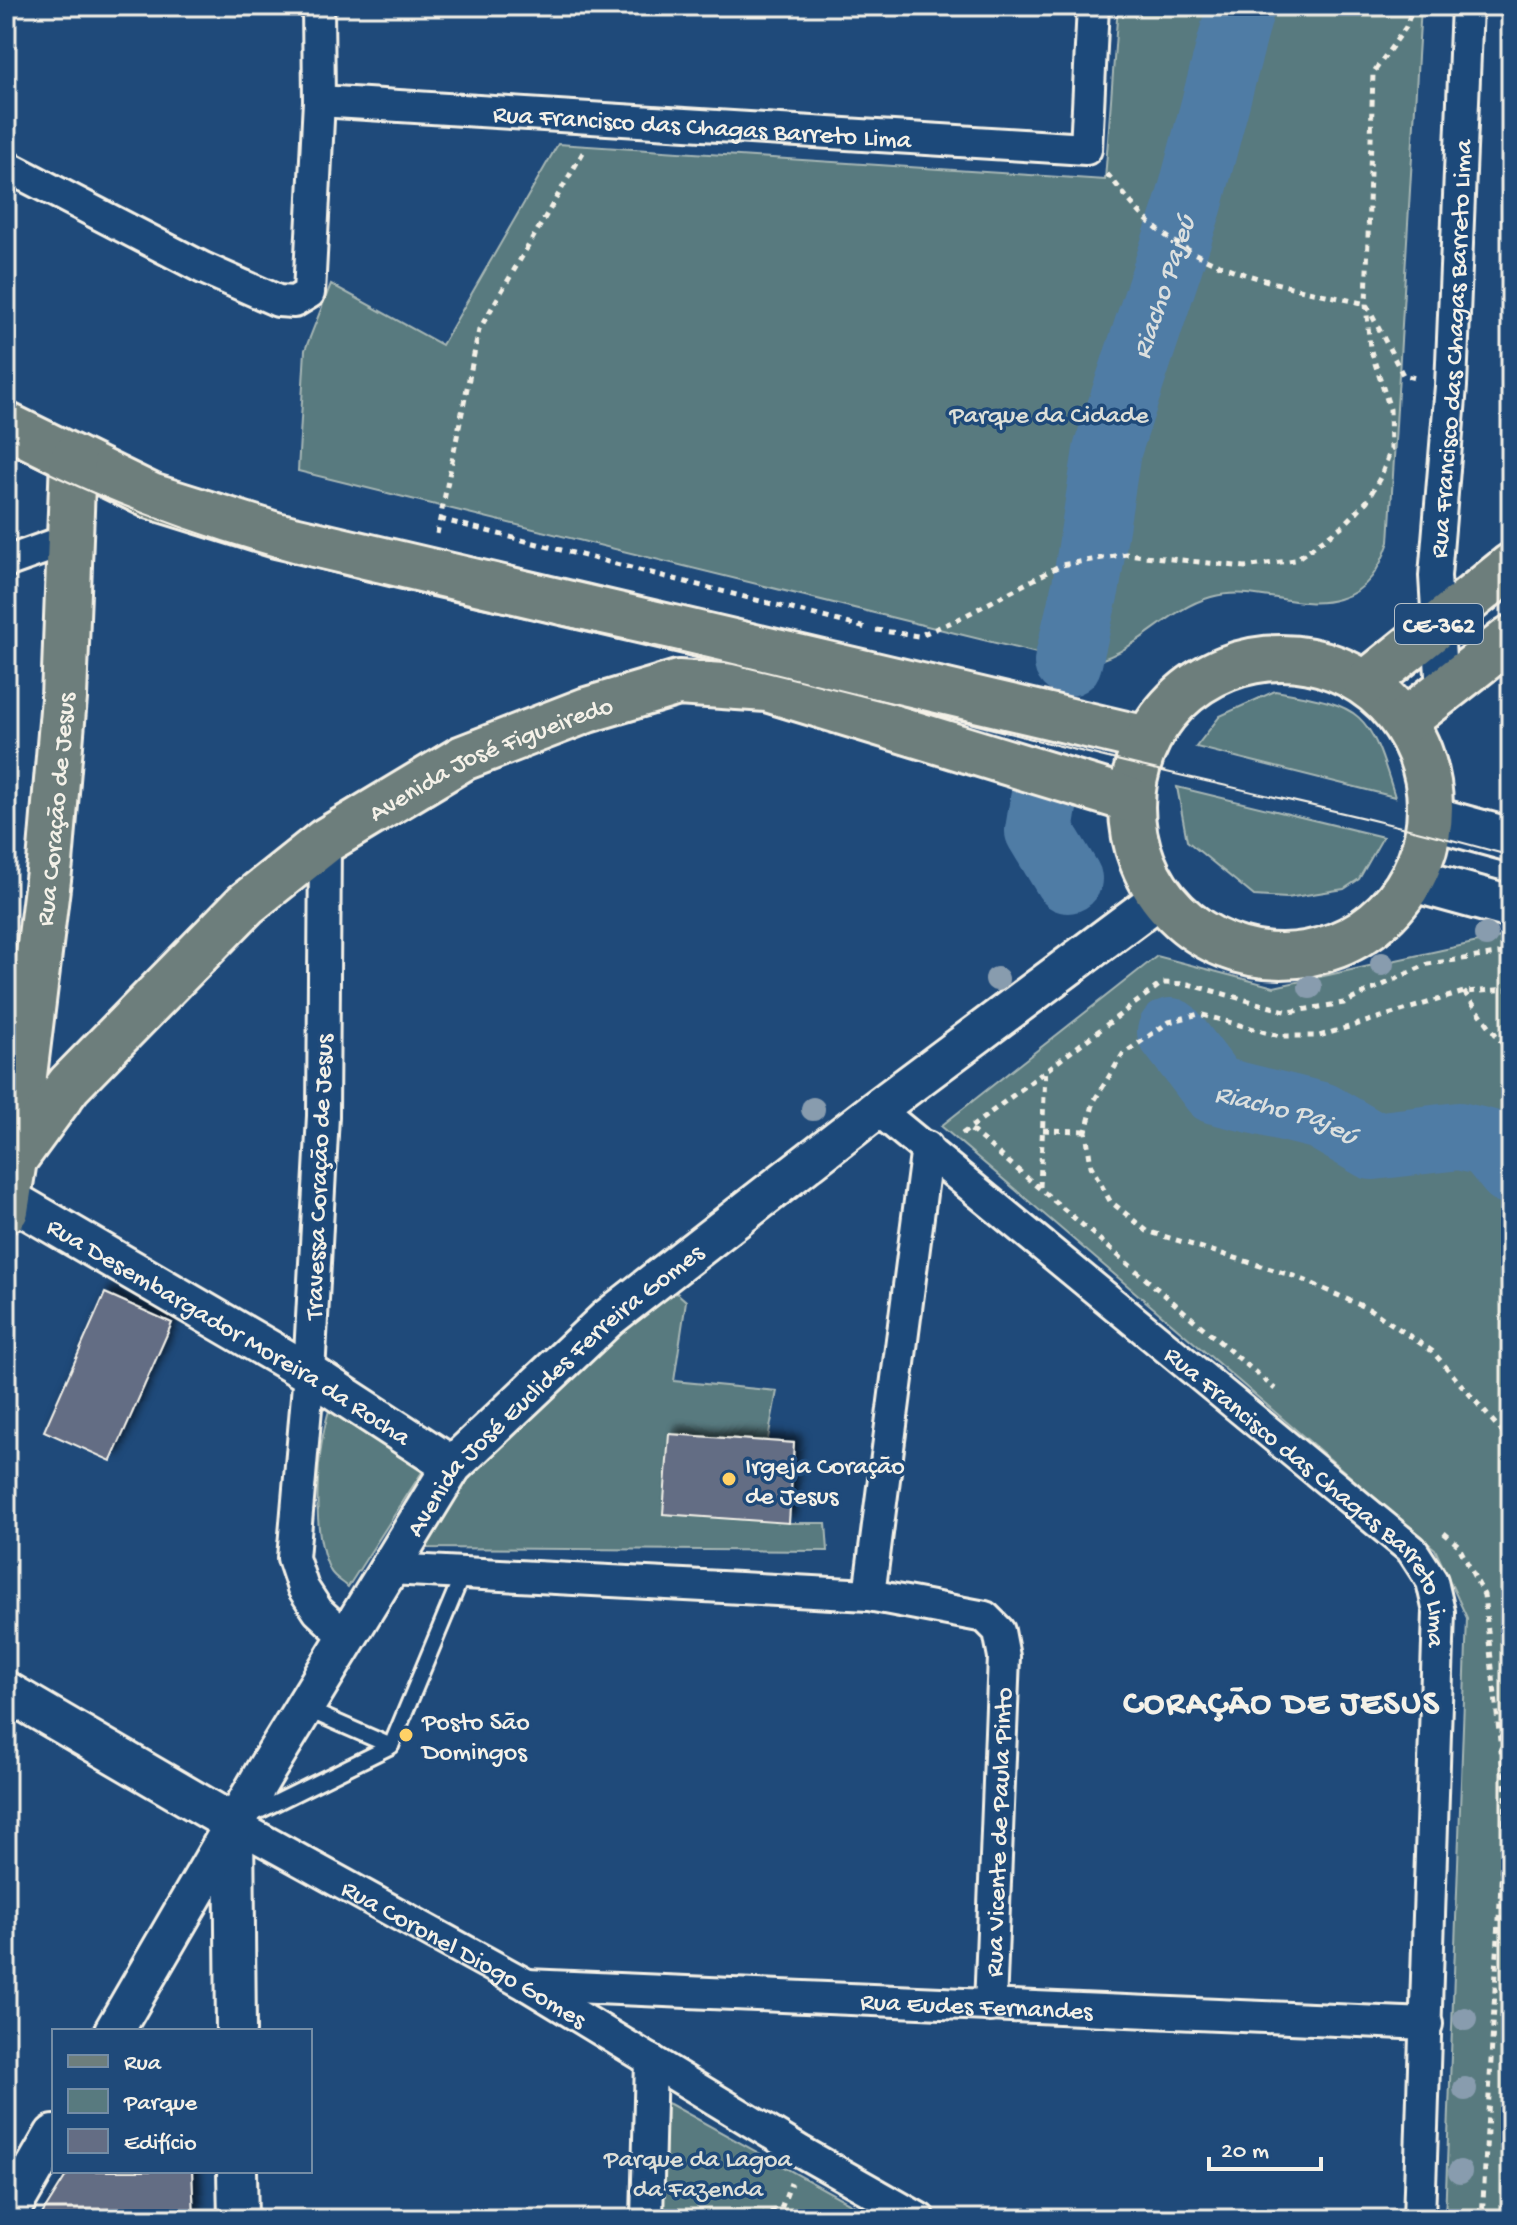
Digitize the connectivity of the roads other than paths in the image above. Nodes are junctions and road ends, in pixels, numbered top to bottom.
1 (318, 6) edge
2 (1093, 6) edge
3 (1467, 6) edge
4 (319, 101) junction
5 (6, 166) edge
6 (6, 425) edge
7 (73, 458) junction
8 (70, 539) junction
9 (6, 562) edge
10 (1511, 566) edge
11 (1436, 626) junction
12 (1511, 638) edge
13 (1366, 683) junction
14 (1442, 692) junction
15 (1405, 721) junction
16 (1147, 739) junction
17 (1131, 800) junction
18 (1431, 818) junction
19 (1511, 840) edge
20 (325, 841) junction
21 (1413, 880) junction
22 (1161, 897) junction
23 (1511, 907) edge
24 (877, 1109) junction
25 (927, 1147) junction
26 (9, 1191) edge
27 (309, 1373) junction
28 (452, 1466) junction
29 (390, 1569) junction
30 (463, 1573) junction
31 (869, 1595) junction
32 (347, 1638) junction
33 (6, 1691) edge
34 (304, 1708) junction
35 (391, 1746) junction
36 (234, 1824) junction
37 (527, 1985) junction
38 (990, 2006) junction
39 (1427, 2024) junction
40 (115, 2029) edge
41 (236, 2029) edge
42 (651, 2060) junction
43 (52, 2138) edge
44 (237, 2173) edge
45 (6, 2218) edge
46 (238, 2219) edge
47 (647, 2219) edge
48 (920, 2219) edge
49 (1419, 2219) edge

1 - 4 street
2 - 4 street, Rua Francisco das Chagas Barreto Lima
3 - 11 street, Rua Francisco das Chagas Barreto Lima
4 - 5 street
6 - 7 main road
7 - 8 main road, Rua Coração de Jesus
7 - 16 main road
8 - 9 street
8 - 26 main road, Rua Coração de Jesus
10 - 11 main road, CE-362
11 - 13 main road, CE-362
11 - 14 street, Rua Francisco das Chagas Barreto Lima
12 - 14 main road, CE-362
13 - 15 main road
13 - 16 main road
14 - 15 main road, CE-362
15 - 18 main road
16 - 17 main road
17 - 20 main road, Avenida José Figueiredo
17 - 22 main road
18 - 19 main road
18 - 21 main road
20 - 26 main road, Avenida José Figueiredo
20 - 27 street, Travessa Coração de Jesus
21 - 22 main road
21 - 23 main road
22 - 24 street, Avenida José Euclides Ferreira Gomes
24 - 25 street, Rua Francisco das Chagas Barreto Lima
24 - 28 street, Avenida José Euclides Ferreira Gomes
25 - 31 street
25 - 39 street, Rua Francisco das Chagas Barreto Lima
26 - 27 street, Rua Desembargador Moreira da Rocha
27 - 28 street, Rua Desembargador Moreira da Rocha
27 - 32 street, Travessa Coração de Jesus
28 - 29 street, Avenida José Euclides Ferreira Gomes
29 - 30 street
29 - 32 street, Avenida José Euclides Ferreira Gomes
30 - 31 street
30 - 35 lane
31 - 38 street, Rua Vicente de Paula Pinto
32 - 34 street, Avenida José Euclides Ferreira Gomes
33 - 36 street, Rua Coronel Diogo Gomes
34 - 35 lane
34 - 36 street, Avenida José Euclides Ferreira Gomes
35 - 36 lane
36 - 37 street, Rua Coronel Diogo Gomes
36 - 40 street, Avenida José Euclides Ferreira Gomes
36 - 41 street
37 - 38 street, Rua Eudes Fernandes
37 - 42 street, Rua Coronel Diogo Gomes
38 - 39 street, Rua Eudes Fernandes
39 - 49 street, Rua Francisco das Chagas Barreto Lima
42 - 47 street
42 - 48 street, Rua Coronel Diogo Gomes
43 - 45 street
44 - 46 street

